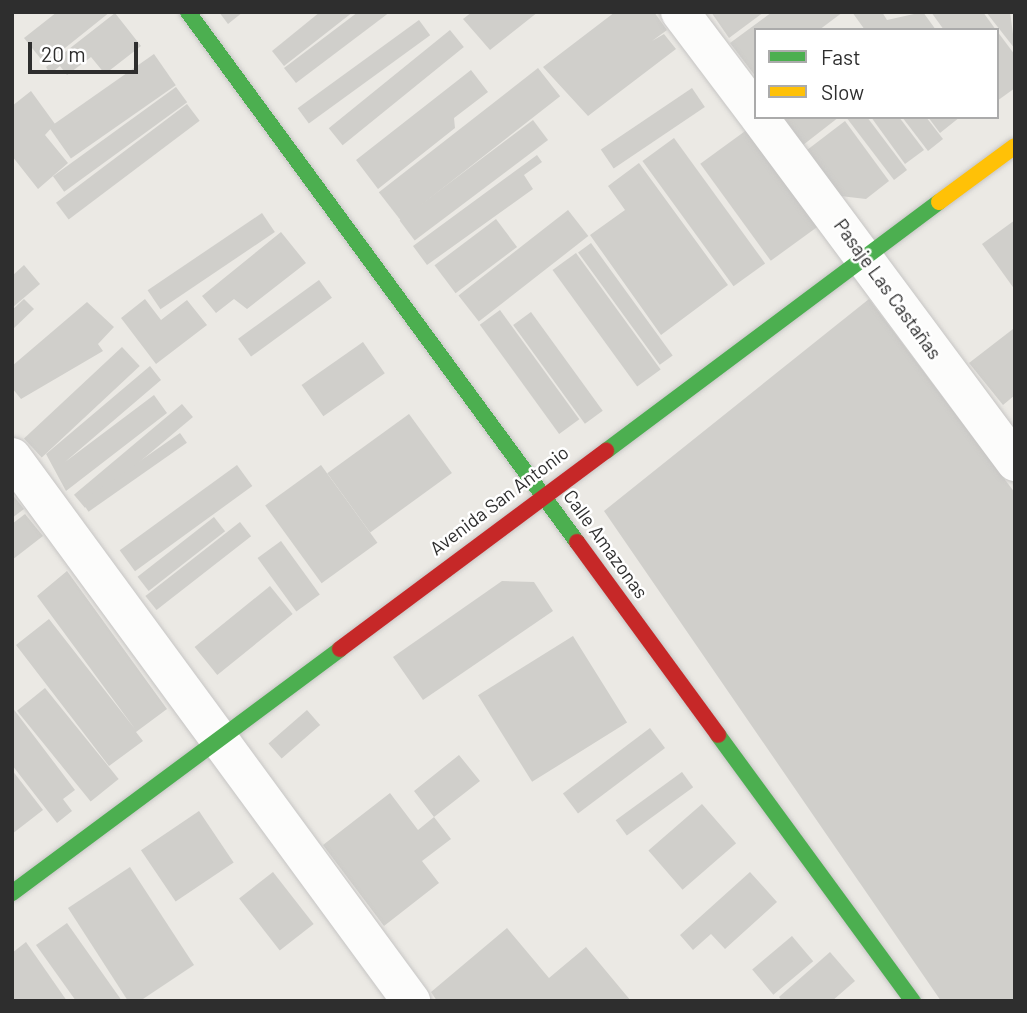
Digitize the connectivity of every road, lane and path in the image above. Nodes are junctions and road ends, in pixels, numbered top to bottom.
1 (188, 12) edge
2 (680, 12) edge
3 (754, 110) edge
4 (761, 119) edge
5 (1015, 146) edge
6 (866, 259) junction
7 (12, 457) edge
8 (1015, 462) edge
9 (542, 492) junction
10 (218, 740) junction
11 (12, 893) edge
12 (411, 1001) edge
13 (913, 1001) edge

1 - 9 main road, Calle Amazonas
2 - 3 street
4 - 6 street, Pasaje Las Castañas
5 - 6 main road, Avenida San Antonio
6 - 8 street, Pasaje Las Castañas
6 - 9 main road, Avenida San Antonio
7 - 10 street
9 - 10 main road, Avenida San Antonio
9 - 13 main road, Calle Amazonas
10 - 11 main road, Avenida San Antonio
10 - 12 street

